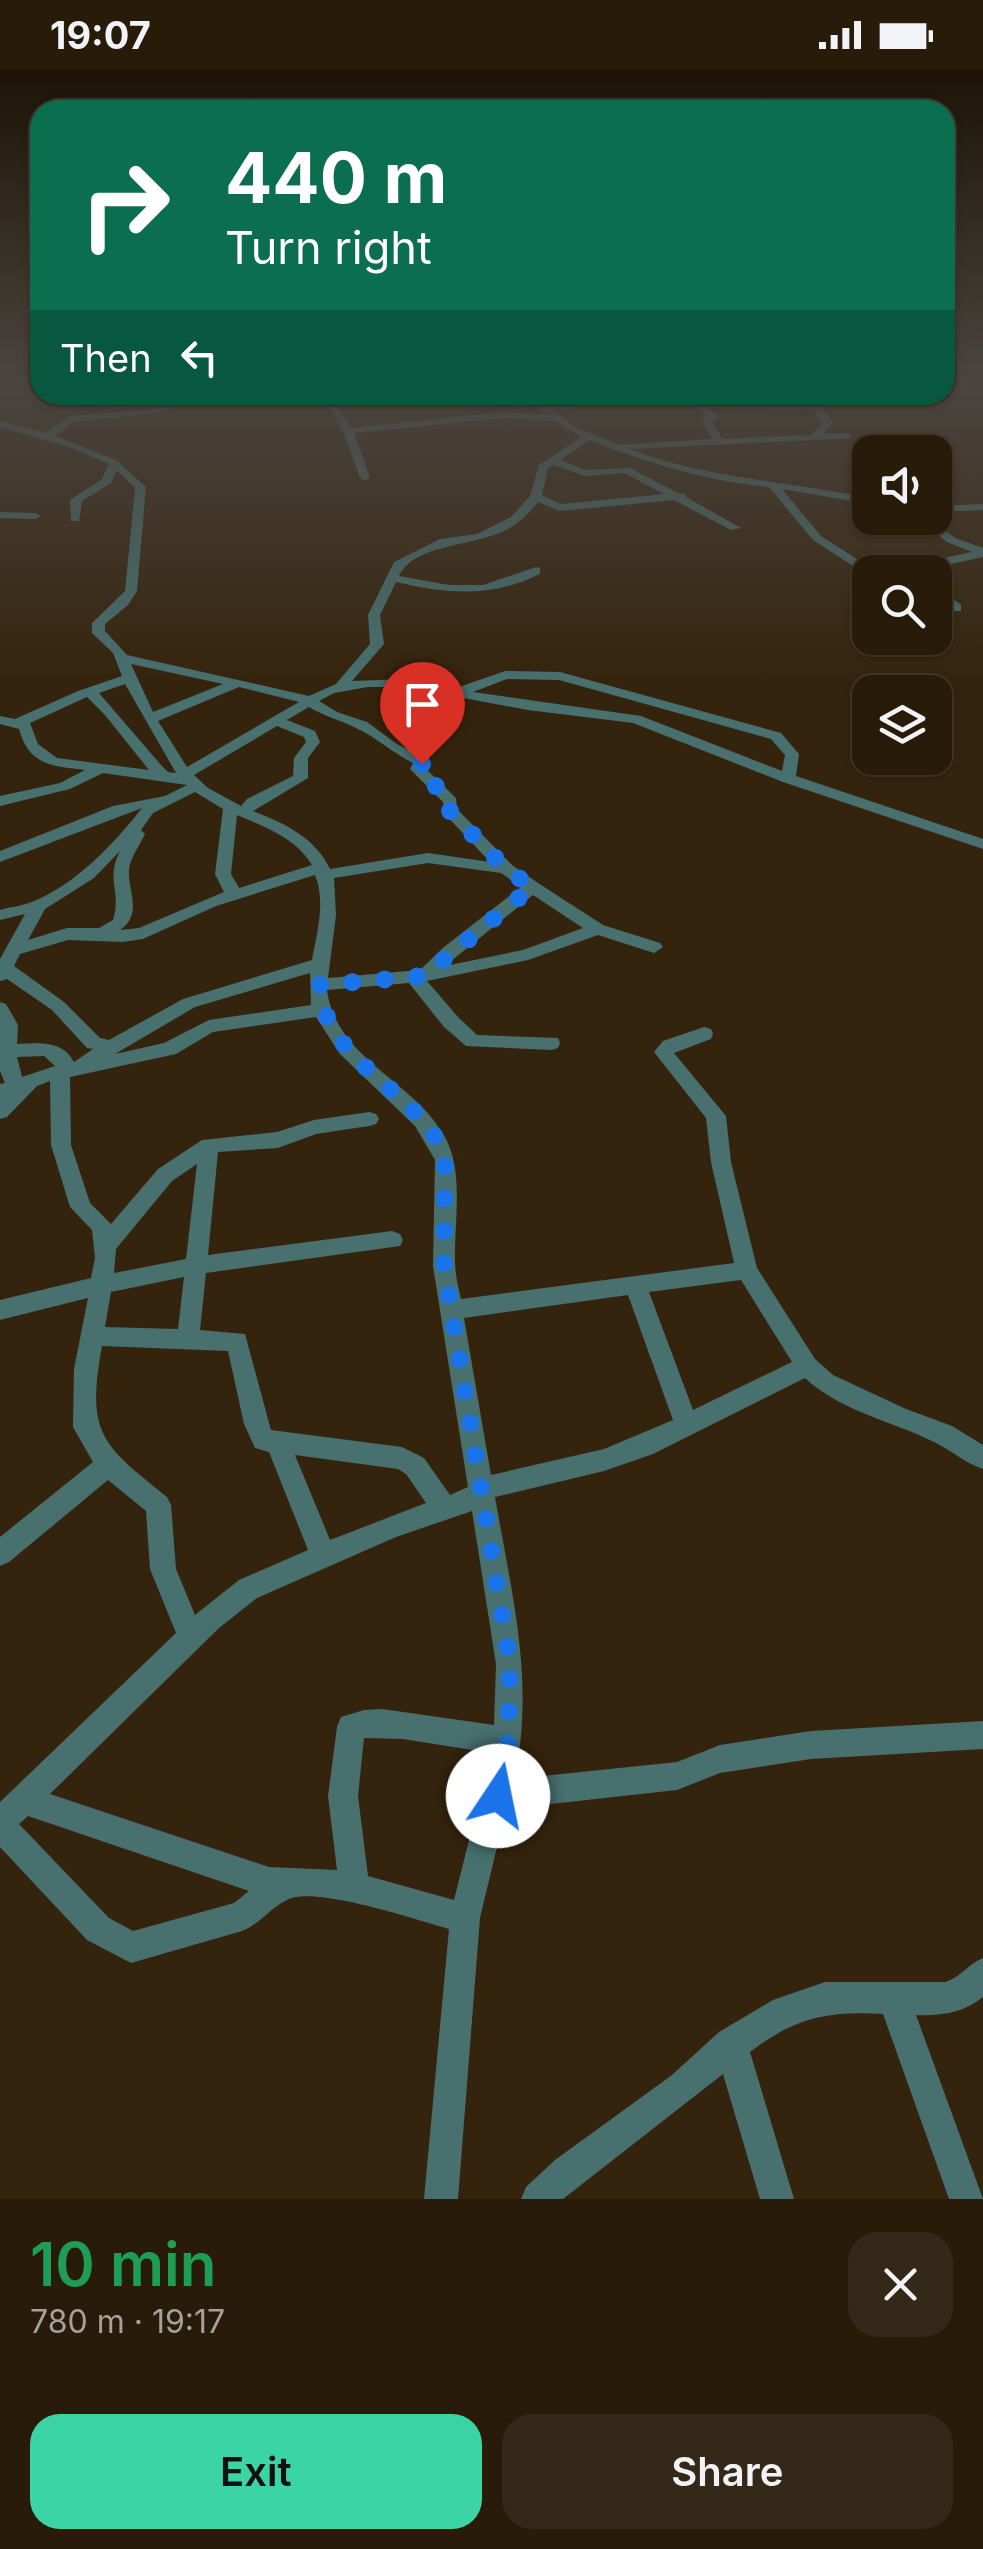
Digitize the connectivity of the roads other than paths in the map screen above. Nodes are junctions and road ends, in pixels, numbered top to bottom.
1 (103, 484) edge
2 (138, 484) edge
3 (539, 484) edge
4 (656, 484) edge
5 (772, 484) edge
6 (774, 484) edge
7 (681, 496) junction
8 (536, 498) junction
9 (852, 498) edge
10 (958, 507) junction
11 (983, 507) edge
12 (952, 508) edge
13 (0, 515) edge
14 (35, 516) dead end
15 (75, 519) dead end
16 (983, 520) edge
17 (735, 528) dead end
18 (944, 535) edge
19 (983, 553) edge
20 (952, 560) edge
21 (852, 561) edge
22 (536, 571) dead end
23 (394, 578) junction
24 (952, 604) edge
25 (957, 608) dead end
26 (126, 658) junction
27 (131, 678) junction
28 (240, 682) junction
29 (342, 685) junction
30 (89, 692) junction
31 (457, 693) junction
32 (308, 700) junction
33 (152, 718) junction
34 (0, 720) edge
35 (275, 720) junction
36 (17, 724) junction
37 (97, 770) junction
38 (788, 778) junction
39 (190, 780) junction
40 (169, 787) junction
41 (0, 800) edge
42 (238, 808) junction
43 (139, 822) junction
44 (983, 844) edge
45 (0, 857) edge
46 (506, 869) junction
47 (322, 871) junction
48 (532, 887) junction
49 (234, 895) junction
50 (38, 906) junction
51 (0, 915) edge
52 (597, 929) junction
53 (102, 933) junction
54 (654, 948) dead end
55 (13, 950) junction
56 (2, 971) edge
57 (321, 974) junction
58 (419, 976) junction
59 (0, 1008) edge
60 (322, 1010) junction
61 (704, 1034) dead end
62 (551, 1043) dead end
63 (112, 1047) junction
64 (3, 1051) edge
65 (65, 1071) junction
66 (37, 1078) junction
67 (8, 1089) edge
68 (0, 1112) edge
69 (370, 1119) dead end
70 (209, 1145) junction
71 (392, 1240) dead end
72 (105, 1246) junction
73 (197, 1267) junction
74 (748, 1270) junction
75 (103, 1282) junction
76 (635, 1284) junction
77 (0, 1310) edge
78 (450, 1310) junction
79 (92, 1336) junction
80 (188, 1339) junction
81 (807, 1366) junction
82 (687, 1425) junction
83 (277, 1442) junction
84 (983, 1458) edge
85 (108, 1465) junction
86 (481, 1492) junction
87 (444, 1507) junction
88 (0, 1553) edge
89 (323, 1556) junction
90 (191, 1637) junction
91 (983, 1735) edge
92 (508, 1742) junction
93 (498, 1796) junction
94 (21, 1799) junction
95 (0, 1823) edge
96 (282, 1884) junction
97 (354, 1888) junction
98 (465, 1918) junction
99 (983, 1974) edge
100 (893, 1997) junction
101 (731, 2044) junction
102 (441, 2199) edge
103 (538, 2199) edge
104 (778, 2199) edge
105 (966, 2199) edge

1 - 15 street
2 - 26 street
3 - 8 street
4 - 7 street
5 - 21 street
6 - 9 street
7 - 8 street
7 - 17 street
8 - 23 street
10 - 11 street
10 - 12 street
10 - 16 street
13 - 14 street
18 - 19 street
19 - 20 street
22 - 23 street
23 - 29 street
24 - 25 street
26 - 27 street
26 - 28 street
27 - 30 street
27 - 33 street
28 - 32 street
28 - 33 street
29 - 31 street
29 - 32 street
30 - 36 street
30 - 40 street
31 - 38 street
31 - 38 street
32 - 35 street
32 - 46 street
33 - 39 street
34 - 36 street
35 - 39 street
35 - 42 street
36 - 37 street
37 - 40 street
37 - 41 street
38 - 44 street
39 - 40 street
39 - 42 street
40 - 43 street
40 - 45 street
42 - 47 street
42 - 49 street
43 - 50 street
43 - 53 street
46 - 47 street
46 - 48 street
47 - 49 street
47 - 57 street
48 - 52 street
48 - 58 street
49 - 53 street
50 - 51 street
50 - 55 street
52 - 54 street
52 - 58 street
53 - 55 street
55 - 56 street
56 - 63 street
57 - 58 street
57 - 60 street
57 - 63 street
58 - 62 street
59 - 64 street
60 - 65 street
60 - 78 street
61 - 74 street
63 - 65 street
64 - 65 street
64 - 67 street
65 - 66 street
65 - 72 street
66 - 67 street
66 - 68 street
69 - 70 street
70 - 72 street
70 - 73 street
71 - 73 street
72 - 75 street
73 - 75 street
73 - 80 street
74 - 76 street
74 - 81 street
75 - 77 street
75 - 79 street
76 - 78 street
76 - 82 street
78 - 86 street
79 - 80 street
79 - 85 street
80 - 83 street
81 - 82 street
81 - 84 street
82 - 86 street
83 - 87 street
83 - 89 street
85 - 88 street
85 - 90 street
86 - 87 street
86 - 92 street
87 - 89 street
89 - 90 street
90 - 94 street
91 - 93 street
92 - 93 street
92 - 97 street
93 - 98 street
94 - 95 street
94 - 96 street
95 - 96 street
96 - 97 street
97 - 98 street
98 - 102 street
99 - 100 street
100 - 101 street
100 - 105 street
101 - 103 street
101 - 104 street

